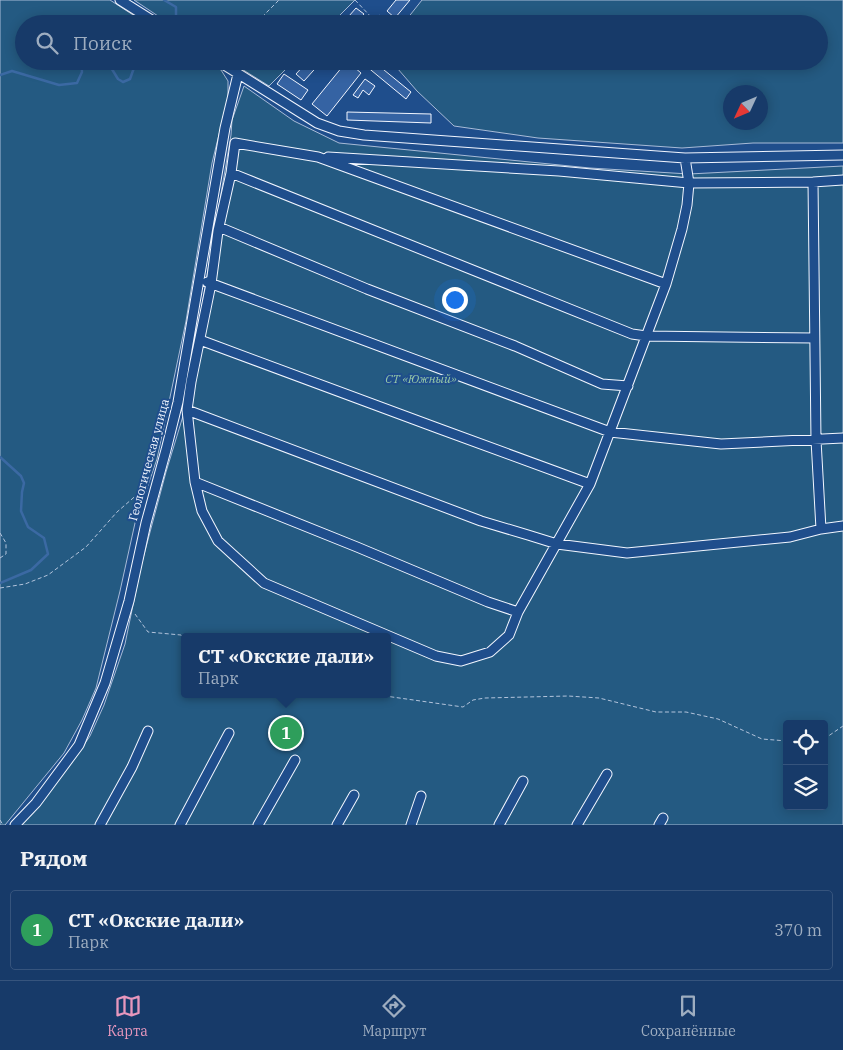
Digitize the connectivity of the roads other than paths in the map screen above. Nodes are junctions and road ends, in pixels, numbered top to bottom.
1 (120, 0) edge
2 (144, 15) edge
3 (232, 70) edge
4 (238, 74) junction
5 (843, 155) edge
6 (318, 157) junction
7 (685, 158) junction
8 (231, 173) junction
9 (843, 180) edge
10 (813, 182) junction
11 (689, 183) junction
12 (219, 227) junction
13 (199, 279) junction
14 (211, 284) junction
15 (666, 284) junction
16 (646, 336) junction
17 (814, 338) junction
18 (200, 340) junction
19 (628, 386) junction
20 (187, 410) junction
21 (610, 432) junction
22 (843, 438) edge
23 (816, 440) junction
24 (195, 482) junction
25 (590, 484) junction
26 (843, 526) edge
27 (821, 529) junction
28 (556, 544) junction
29 (518, 612) junction
30 (382, 633) edge
31 (391, 637) edge
32 (148, 731) dead end
33 (229, 734) dead end
34 (295, 760) dead end
35 (606, 774) dead end
36 (523, 781) dead end
37 (354, 795) dead end
38 (421, 796) dead end
39 (15, 825) edge
40 (100, 825) edge
41 (180, 825) edge
42 (258, 825) edge
43 (337, 825) edge
44 (411, 825) edge
45 (499, 825) edge
46 (577, 825) edge

1 - 2 street
3 - 4 street
4 - 7 street
4 - 13 street, Геологическая улица
5 - 7 street
6 - 8 street
6 - 11 street
6 - 15 street
7 - 11 street
8 - 12 street
8 - 16 street
9 - 10 street
10 - 11 street
10 - 17 street
11 - 15 street
12 - 14 street
12 - 19 street
13 - 14 street
13 - 39 street, Геологическая улица
14 - 18 street
14 - 21 street
15 - 16 street
16 - 17 street
16 - 19 street
17 - 23 street
18 - 20 street
18 - 25 street
19 - 21 street
20 - 24 street
20 - 28 street
21 - 23 street
21 - 25 street
22 - 23 street
23 - 27 street
24 - 29 street
24 - 30 street
25 - 28 street
26 - 27 street
27 - 28 street
28 - 29 street
29 - 31 street
32 - 40 street
33 - 41 street
34 - 42 street
35 - 46 street
36 - 45 street
37 - 43 street
38 - 44 street

